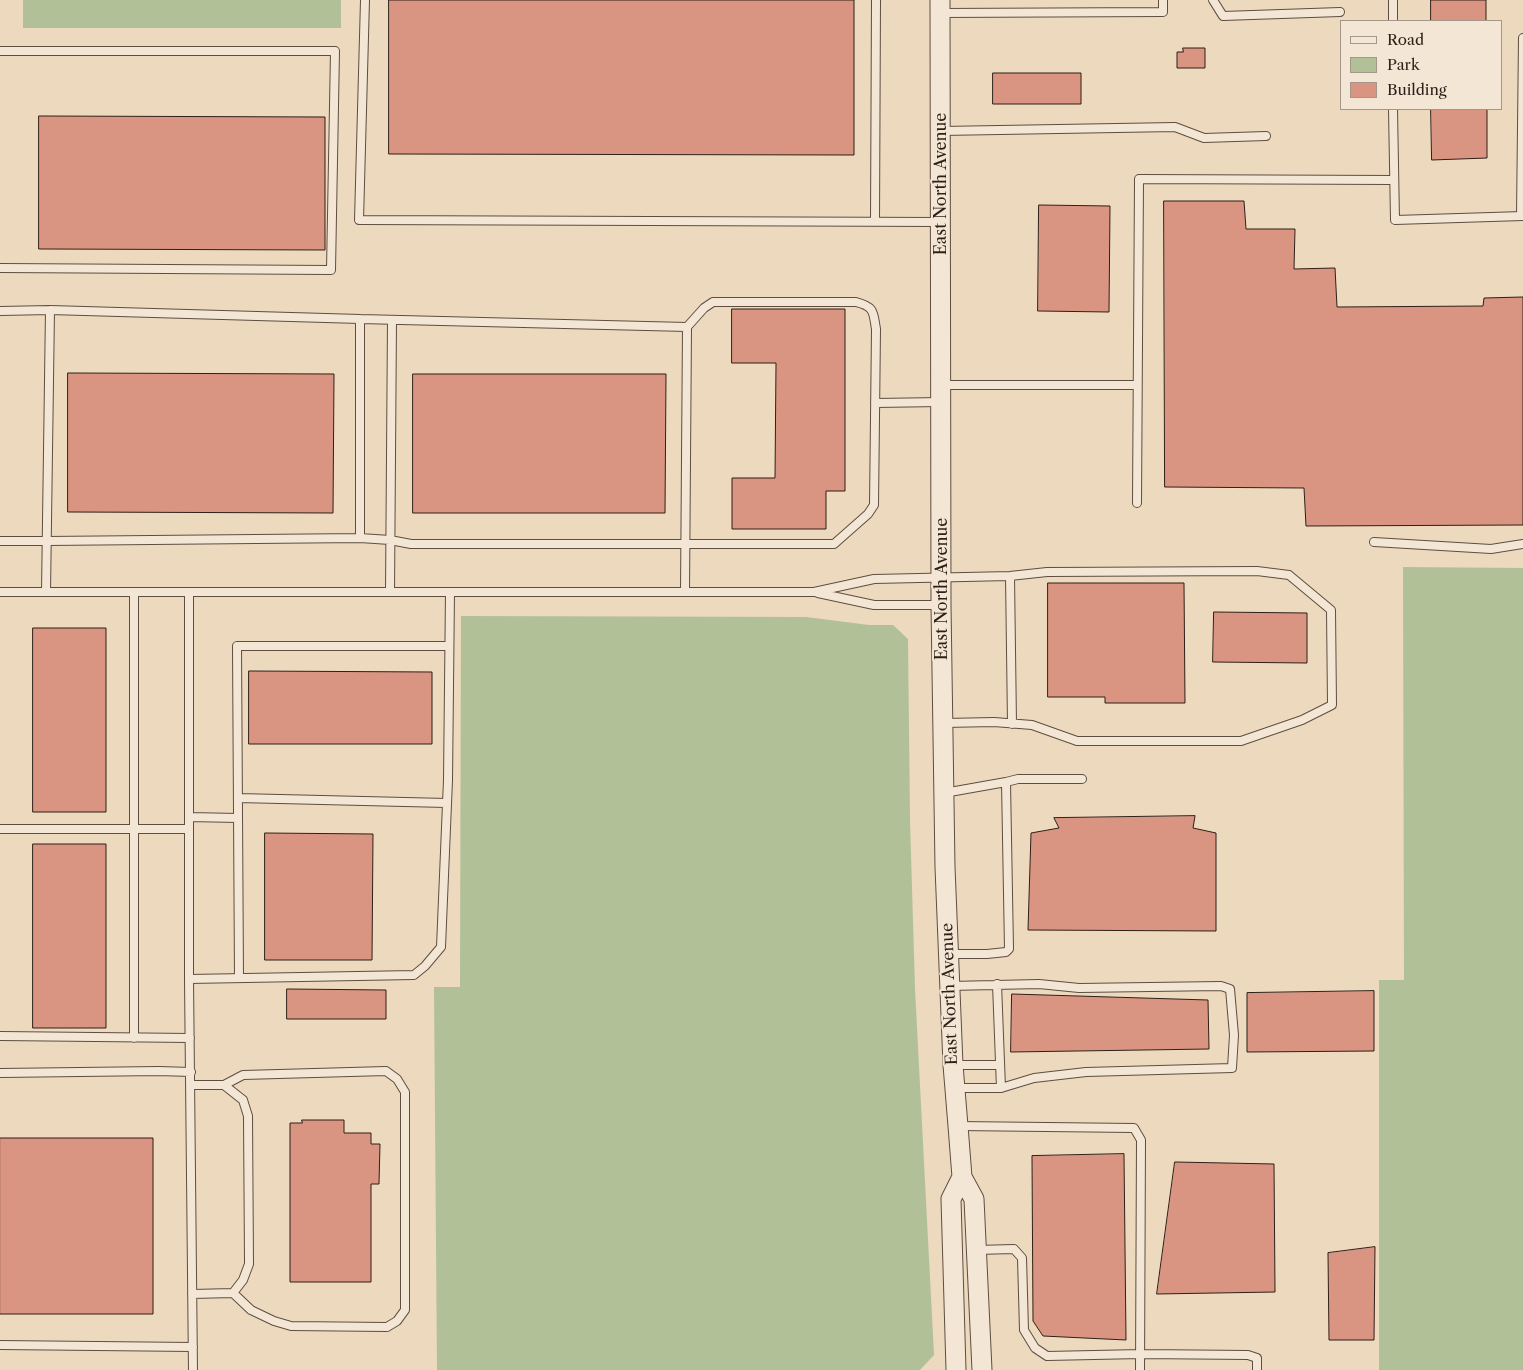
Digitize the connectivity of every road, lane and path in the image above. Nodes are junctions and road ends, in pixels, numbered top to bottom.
1 (366, 0) edge
2 (876, 0) edge
3 (1163, 0) edge
4 (1213, 0) edge
5 (1393, 0) edge
6 (940, 6) edge
7 (1340, 12) dead end
8 (1393, 20) edge
9 (1523, 38) edge
10 (0, 51) edge
11 (1393, 110) edge
12 (941, 131) junction
13 (1266, 136) dead end
14 (1394, 180) junction
15 (1522, 216) edge
16 (875, 222) junction
17 (942, 222) junction
18 (0, 268) edge
19 (50, 310) junction
20 (0, 311) edge
21 (360, 319) junction
22 (392, 320) junction
23 (687, 327) junction
24 (1137, 385) junction
25 (941, 393) junction
26 (875, 403) junction
27 (1137, 503) dead end
28 (360, 538) junction
29 (390, 540) junction
30 (0, 541) edge
31 (47, 541) junction
32 (1374, 542) dead end
33 (685, 544) junction
34 (1523, 544) edge
35 (1010, 576) junction
36 (941, 577) junction
37 (0, 592) edge
38 (46, 592) junction
39 (134, 592) junction
40 (189, 592) junction
41 (390, 592) junction
42 (450, 592) junction
43 (685, 592) junction
44 (814, 592) junction
45 (941, 605) junction
46 (449, 646) junction
47 (943, 723) junction
48 (1012, 724) junction
49 (1082, 779) dead end
50 (1006, 782) junction
51 (944, 793) junction
52 (238, 798) junction
53 (447, 803) junction
54 (189, 817) junction
55 (238, 818) junction
56 (0, 829) edge
57 (135, 829) junction
58 (189, 829) junction
59 (948, 954) junction
60 (239, 978) junction
61 (189, 979) junction
62 (997, 984) junction
63 (950, 986) junction
64 (0, 1036) edge
65 (134, 1038) junction
66 (190, 1038) junction
67 (953, 1065) junction
68 (1000, 1065) junction
69 (191, 1072) junction
70 (0, 1073) edge
71 (191, 1085) junction
72 (224, 1085) junction
73 (955, 1088) junction
74 (1001, 1088) junction
75 (958, 1126) junction
76 (962, 1177) junction
77 (976, 1250) junction
78 (233, 1293) junction
79 (192, 1294) junction
80 (0, 1345) edge
81 (193, 1347) junction
82 (1140, 1354) junction
83 (193, 1370) edge
84 (956, 1370) edge
85 (982, 1370) edge
86 (1140, 1370) edge
87 (1257, 1370) edge

1 - 16 lane
2 - 16 lane
3 - 6 lane
4 - 7 lane
5 - 8 lane
6 - 12 street, East North Avenue
9 - 15 lane
10 - 18 lane
11 - 14 lane
12 - 13 lane
12 - 17 street, East North Avenue
14 - 15 lane
14 - 24 lane
16 - 17 lane
17 - 25 street, East North Avenue
19 - 20 lane
19 - 21 lane
19 - 31 lane
21 - 22 lane
21 - 28 lane
22 - 23 lane
22 - 29 lane
23 - 26 lane
23 - 33 lane
24 - 25 lane
24 - 27 lane
25 - 26 lane
25 - 36 street, East North Avenue
26 - 33 lane
28 - 29 lane
28 - 31 lane
29 - 33 lane
29 - 41 lane
30 - 31 lane
31 - 38 lane
32 - 34 lane
33 - 43 lane
35 - 36 lane
35 - 48 lane
35 - 48 lane
36 - 44 lane
36 - 45 street, East North Avenue
37 - 38 lane
38 - 39 lane
39 - 40 lane
39 - 57 lane
40 - 41 lane
40 - 54 lane
41 - 42 lane
42 - 43 lane
42 - 46 lane
43 - 44 lane
44 - 45 lane
45 - 47 street, East North Avenue
46 - 52 lane
46 - 53 lane
47 - 48 lane
47 - 51 street, East North Avenue
49 - 50 lane
50 - 51 lane
50 - 59 lane
51 - 59 street, East North Avenue
52 - 53 lane
52 - 55 lane
53 - 60 lane
54 - 55 lane
54 - 58 lane
55 - 60 lane
56 - 57 lane
57 - 58 lane
57 - 65 lane
58 - 61 lane
59 - 63 street, East North Avenue
60 - 61 lane
61 - 66 lane
62 - 63 lane
62 - 68 lane
62 - 74 lane
63 - 67 street, East North Avenue
64 - 65 lane
65 - 66 lane
66 - 69 lane
67 - 68 lane
67 - 73 street, East North Avenue
68 - 74 lane
69 - 70 lane
69 - 71 lane
71 - 72 lane
71 - 79 lane
72 - 78 lane
72 - 78 lane
73 - 74 lane
73 - 75 street, East North Avenue
75 - 76 street, East North Avenue
75 - 82 lane
76 - 77 street, East North Avenue
76 - 84 street
77 - 82 lane
77 - 85 street, East North Avenue
78 - 79 lane
79 - 81 lane
80 - 81 lane
81 - 83 lane
82 - 86 lane
82 - 87 lane

